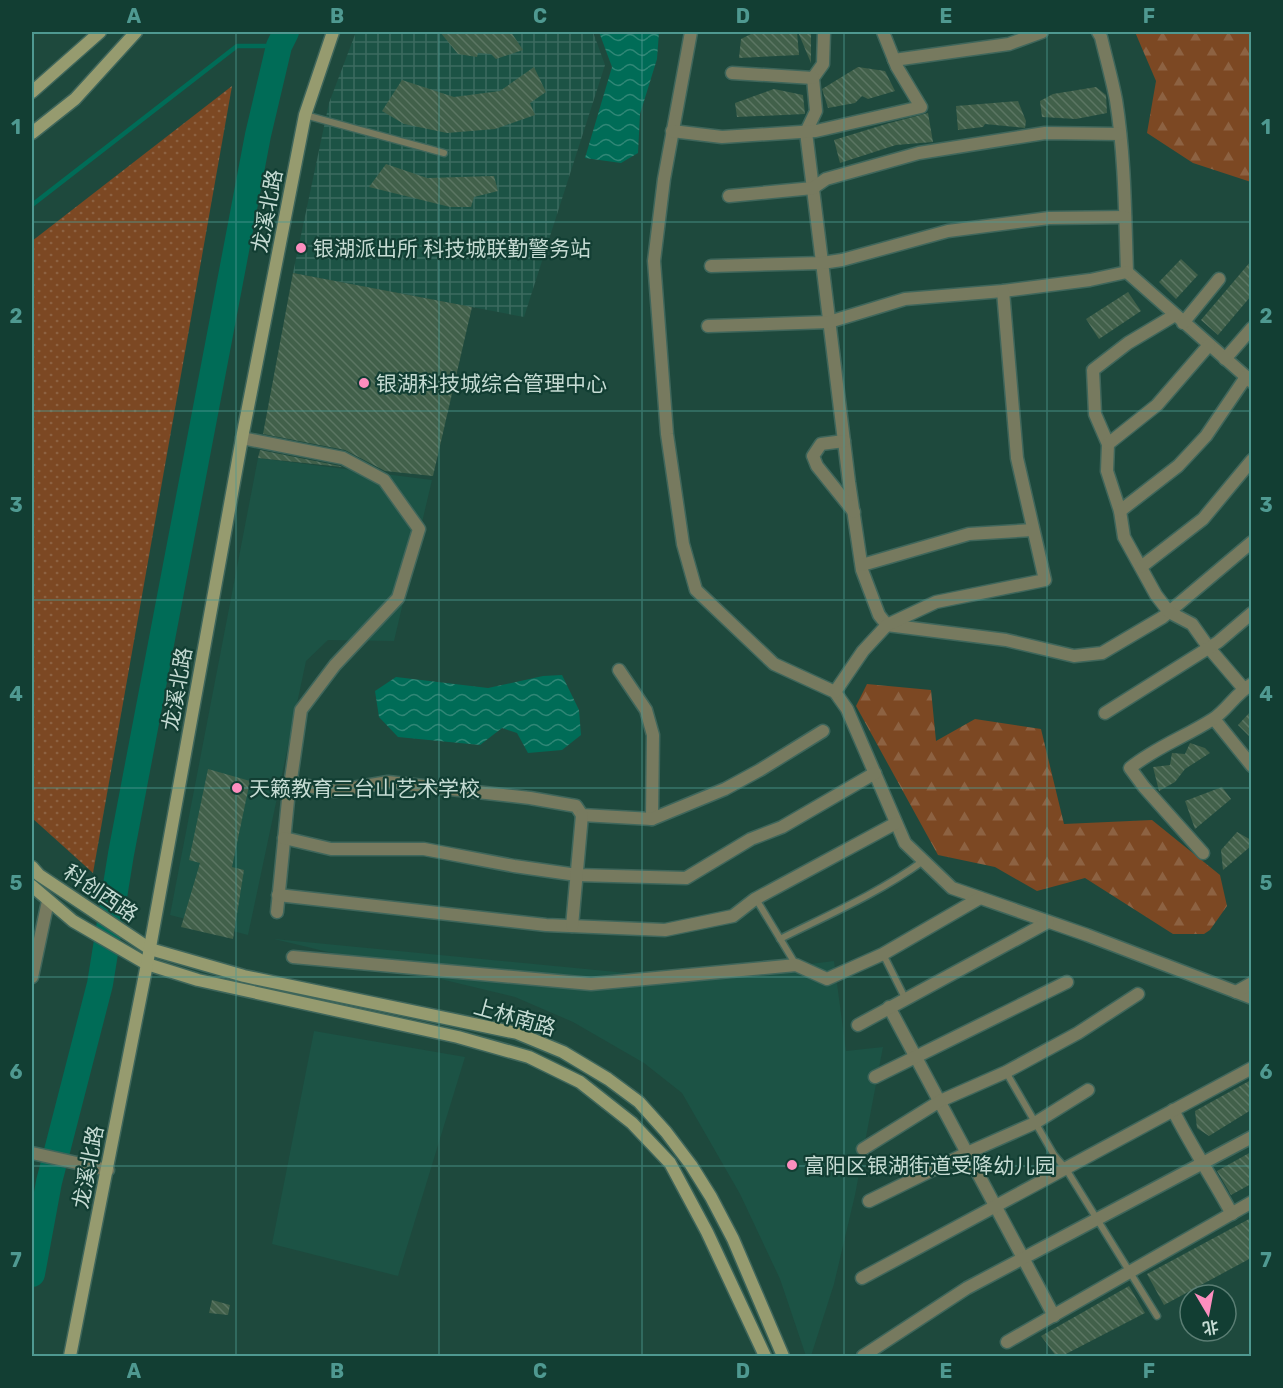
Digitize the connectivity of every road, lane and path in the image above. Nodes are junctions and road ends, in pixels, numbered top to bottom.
1 (100, 32) edge
2 (136, 32) edge
3 (333, 32) edge
4 (691, 32) edge
5 (824, 32) edge
6 (883, 32) edge
7 (1042, 32) edge
8 (1098, 32) edge
9 (894, 60) junction
10 (732, 73) dead end
11 (813, 78) junction
12 (32, 92) edge
13 (305, 115) junction
14 (672, 131) junction
15 (806, 132) junction
16 (32, 133) edge
17 (1120, 134) junction
18 (444, 153) dead end
19 (813, 188) junction
20 (729, 196) dead end
21 (1125, 217) junction
22 (822, 263) junction
23 (711, 266) dead end
24 (1127, 272) junction
25 (1219, 279) dead end
26 (1003, 291) junction
27 (1179, 319) junction
28 (829, 322) junction
29 (708, 326) dead end
30 (1251, 328) edge
31 (1209, 345) junction
32 (1225, 359) junction
33 (1249, 380) edge
34 (242, 438) junction
35 (844, 441) junction
36 (1108, 444) junction
37 (1251, 460) edge
38 (1120, 511) junction
39 (854, 512) junction
40 (1033, 530) junction
41 (1251, 542) edge
42 (862, 565) junction
43 (1141, 567) junction
44 (1169, 612) junction
45 (1251, 613) edge
46 (887, 626) junction
47 (1209, 648) junction
48 (619, 670) dead end
49 (1248, 686) edge
50 (835, 692) junction
51 (1105, 713) dead end
52 (1214, 719) junction
53 (823, 731) dead end
54 (1251, 766) edge
55 (875, 773) junction
56 (291, 783) junction
57 (582, 815) junction
58 (652, 819) junction
59 (896, 823) junction
60 (284, 838) junction
61 (1203, 853) dead end
62 (924, 861) junction
63 (32, 867) edge
64 (577, 875) junction
65 (32, 886) edge
66 (278, 895) junction
67 (980, 898) junction
68 (755, 899) junction
69 (48, 901) junction
70 (277, 912) dead end
71 (1048, 922) junction
72 (572, 926) junction
73 (780, 939) junction
74 (150, 949) junction
75 (883, 954) junction
76 (292, 957) dead end
77 (147, 964) junction
78 (796, 965) junction
79 (32, 977) edge
80 (1067, 982) dead end
81 (1251, 983) edge
82 (1236, 992) junction
83 (1138, 994) dead end
84 (905, 998) junction
85 (1251, 998) edge
86 (889, 1006) junction
87 (858, 1024) dead end
88 (916, 1056) junction
89 (1251, 1068) edge
90 (1006, 1072) junction
91 (875, 1077) dead end
92 (1088, 1090) dead end
93 (940, 1101) junction
94 (1173, 1110) junction
95 (1035, 1123) junction
96 (1251, 1137) edge
97 (863, 1149) dead end
98 (32, 1153) edge
99 (967, 1153) junction
100 (1203, 1162) junction
101 (1066, 1169) junction
102 (108, 1170) junction
103 (869, 1201) dead end
104 (1251, 1202) edge
105 (996, 1207) junction
106 (1232, 1214) junction
107 (1096, 1219) junction
108 (1023, 1258) junction
109 (1129, 1273) junction
110 (862, 1278) dead end
111 (1054, 1316) junction
112 (1157, 1316) dead end
113 (1007, 1342) dead end
114 (70, 1356) edge
115 (765, 1356) edge
116 (783, 1356) edge
117 (863, 1356) edge

1 - 12 street
2 - 16 street
3 - 13 street, 龙溪北路
4 - 14 street
5 - 11 street
6 - 9 street
7 - 9 street
8 - 17 street
9 - 15 street
10 - 11 street
11 - 15 street
13 - 18 lane
13 - 34 street, 龙溪北路
14 - 15 street
14 - 50 street
15 - 19 street
17 - 19 street
17 - 21 street
19 - 20 street
19 - 22 street
21 - 22 street
21 - 24 street
22 - 23 street
22 - 28 street
24 - 26 street
24 - 27 street
25 - 27 street
26 - 28 street
26 - 40 street
27 - 31 street
27 - 36 street
28 - 29 street
28 - 35 street
30 - 32 street
31 - 32 street
31 - 36 street
32 - 33 street
33 - 38 street
34 - 56 street
34 - 74 street, 龙溪北路
35 - 39 street
35 - 39 street
36 - 38 street
37 - 43 street
38 - 43 street
39 - 42 street
40 - 42 street
40 - 46 street
41 - 44 street
42 - 46 street
43 - 44 street
44 - 46 street
44 - 47 street
45 - 47 street
46 - 50 street
47 - 49 street
47 - 51 street
48 - 58 street
49 - 52 street
50 - 55 street
52 - 54 street
52 - 61 street
53 - 58 street
55 - 59 street
55 - 64 street
56 - 57 street
56 - 60 street
57 - 58 street
57 - 64 street
59 - 62 street
59 - 68 street
60 - 64 street
60 - 66 street
62 - 67 street
62 - 73 lane
63 - 74 street, 科创西路
64 - 72 street
65 - 69 street, 科创西路
66 - 70 street
66 - 72 street
67 - 71 street
67 - 75 street
68 - 72 street
68 - 73 lane
69 - 77 street, 科创西路
69 - 79 street
71 - 82 street
71 - 84 street
73 - 78 lane
74 - 77 street, 龙溪北路
74 - 116 street, 上林南路
75 - 78 street
75 - 84 lane
76 - 78 street
77 - 102 street, 龙溪北路
77 - 115 street, 上林南路
80 - 88 street
81 - 82 street
82 - 85 street
83 - 90 street
84 - 86 street
86 - 87 street
86 - 88 street
88 - 91 street
88 - 93 street
89 - 94 street
90 - 93 street
90 - 95 lane
92 - 95 street
93 - 97 street
93 - 99 street
94 - 100 street
94 - 101 street
95 - 99 street
95 - 101 lane
96 - 100 street
98 - 102 street
99 - 103 street
99 - 105 street
100 - 106 street
100 - 107 street
101 - 105 street
101 - 107 lane
102 - 114 street, 龙溪北路
104 - 106 street
105 - 108 street
105 - 110 street
106 - 109 street
107 - 108 street
107 - 109 lane
108 - 111 street
108 - 117 street
109 - 111 street
109 - 112 lane
111 - 113 street

